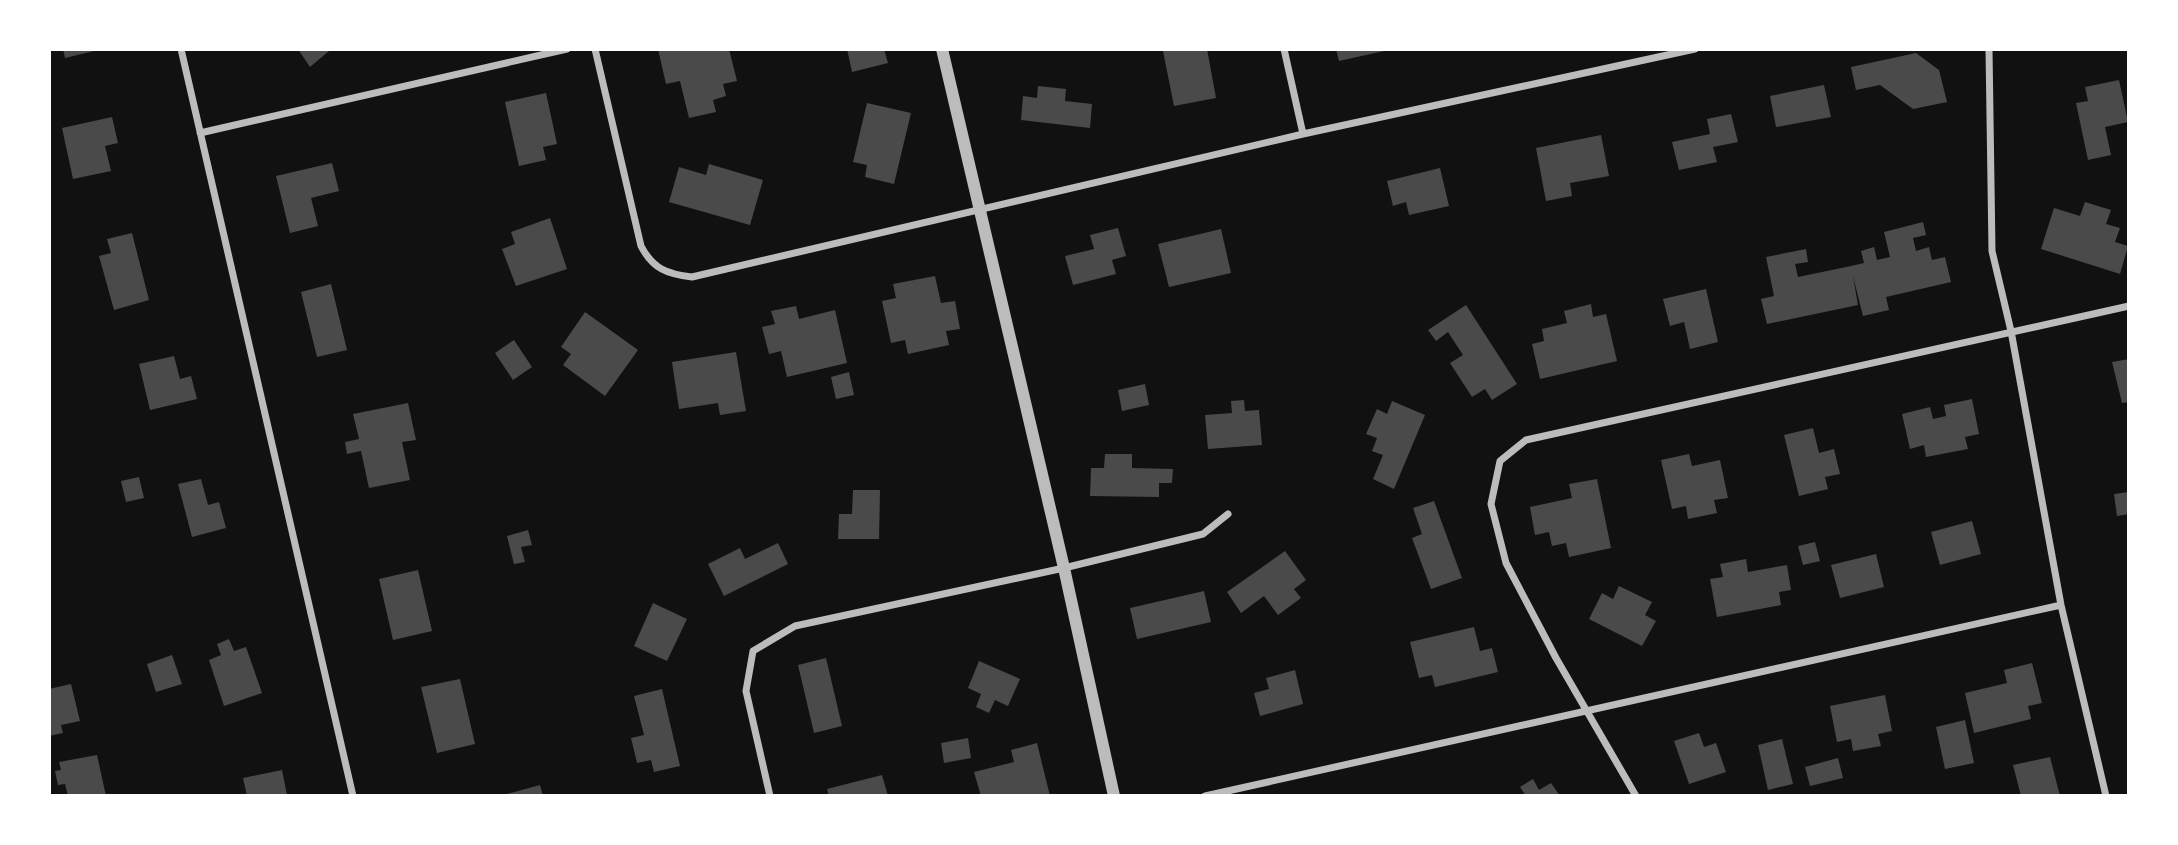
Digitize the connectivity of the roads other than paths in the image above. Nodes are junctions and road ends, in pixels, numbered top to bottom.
1 (181, 49) edge
2 (567, 49) edge
3 (595, 49) edge
4 (942, 49) edge
5 (1284, 49) edge
6 (1695, 49) edge
7 (1989, 49) edge
8 (1663, 53) edge
9 (201, 133) junction
10 (1303, 134) junction
11 (980, 210) junction
12 (2129, 306) edge
13 (2011, 331) junction
14 (1228, 514) dead end
15 (1064, 568) junction
16 (2061, 606) junction
17 (1587, 710) junction
18 (353, 796) edge
19 (770, 796) edge
20 (1114, 796) edge
21 (1205, 796) edge
22 (1636, 796) edge
23 (2106, 796) edge

1 - 9 street
2 - 9 street
3 - 11 street
4 - 11 street
5 - 10 street
6 - 8 street
7 - 13 street
8 - 10 street
9 - 18 street
10 - 11 street
11 - 15 street
12 - 13 street
13 - 16 street
13 - 17 street
14 - 15 street
15 - 19 street
15 - 20 street
16 - 17 street
16 - 23 street
17 - 21 street
17 - 22 street

